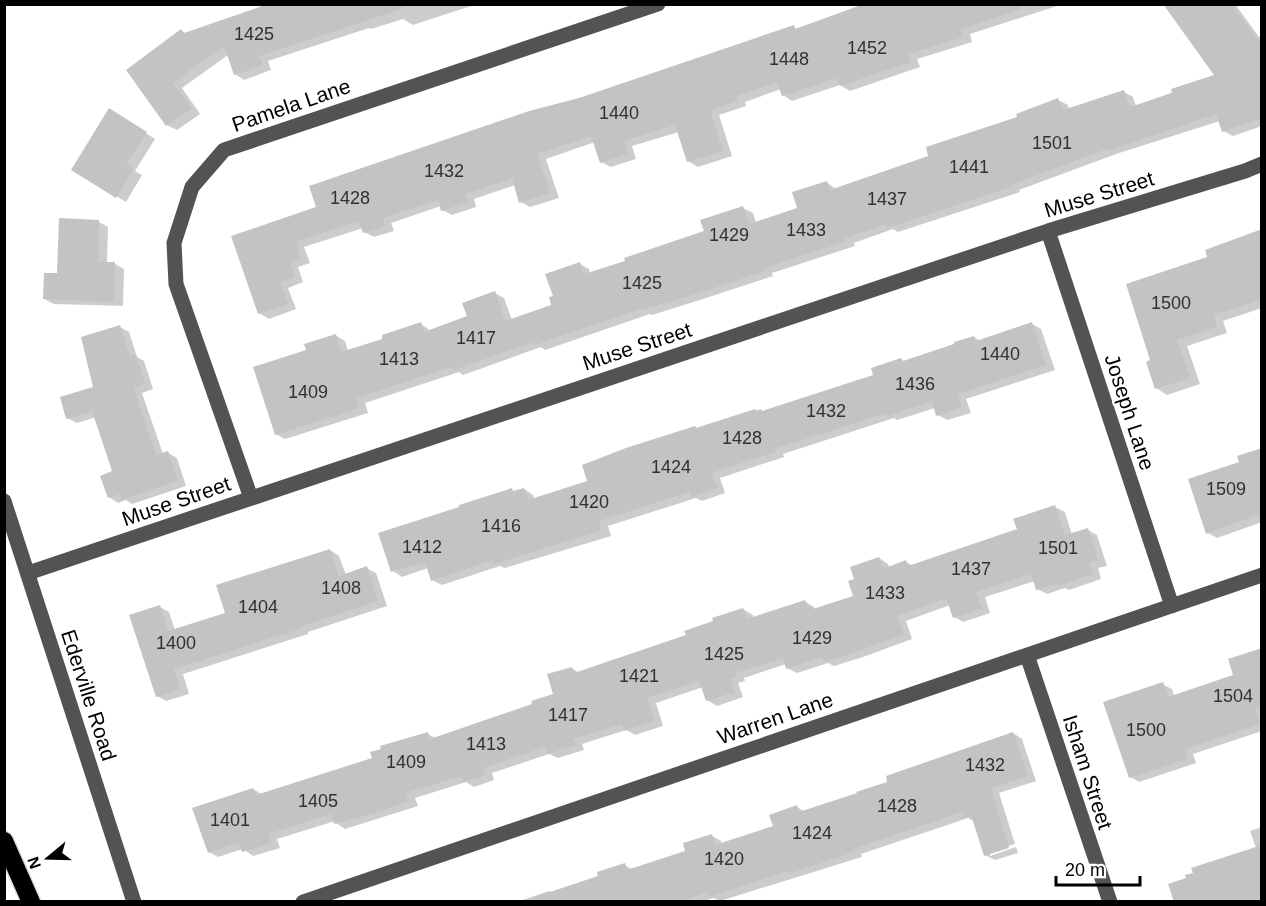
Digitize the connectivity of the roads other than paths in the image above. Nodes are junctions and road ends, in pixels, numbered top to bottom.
1 (658, 4) edge
2 (1262, 164) edge
3 (1048, 231) junction
4 (251, 498) junction
5 (4, 501) edge
6 (28, 573) junction
7 (1262, 574) edge
8 (1172, 606) junction
9 (1027, 655) junction
10 (4, 841) edge
11 (31, 902) edge
12 (134, 902) edge
13 (303, 902) edge
14 (1110, 902) edge

1 - 4 street, Pamela Lane
2 - 3 street, Muse Street
3 - 4 street, Muse Street
3 - 8 street, Joseph Lane
4 - 6 street, Muse Street
5 - 6 street, Ederville Road
6 - 12 street, Ederville Road
7 - 8 street, Warren Lane
8 - 9 street, Warren Lane
9 - 13 street, Warren Lane
9 - 14 street, Isham Street
10 - 11 highway

